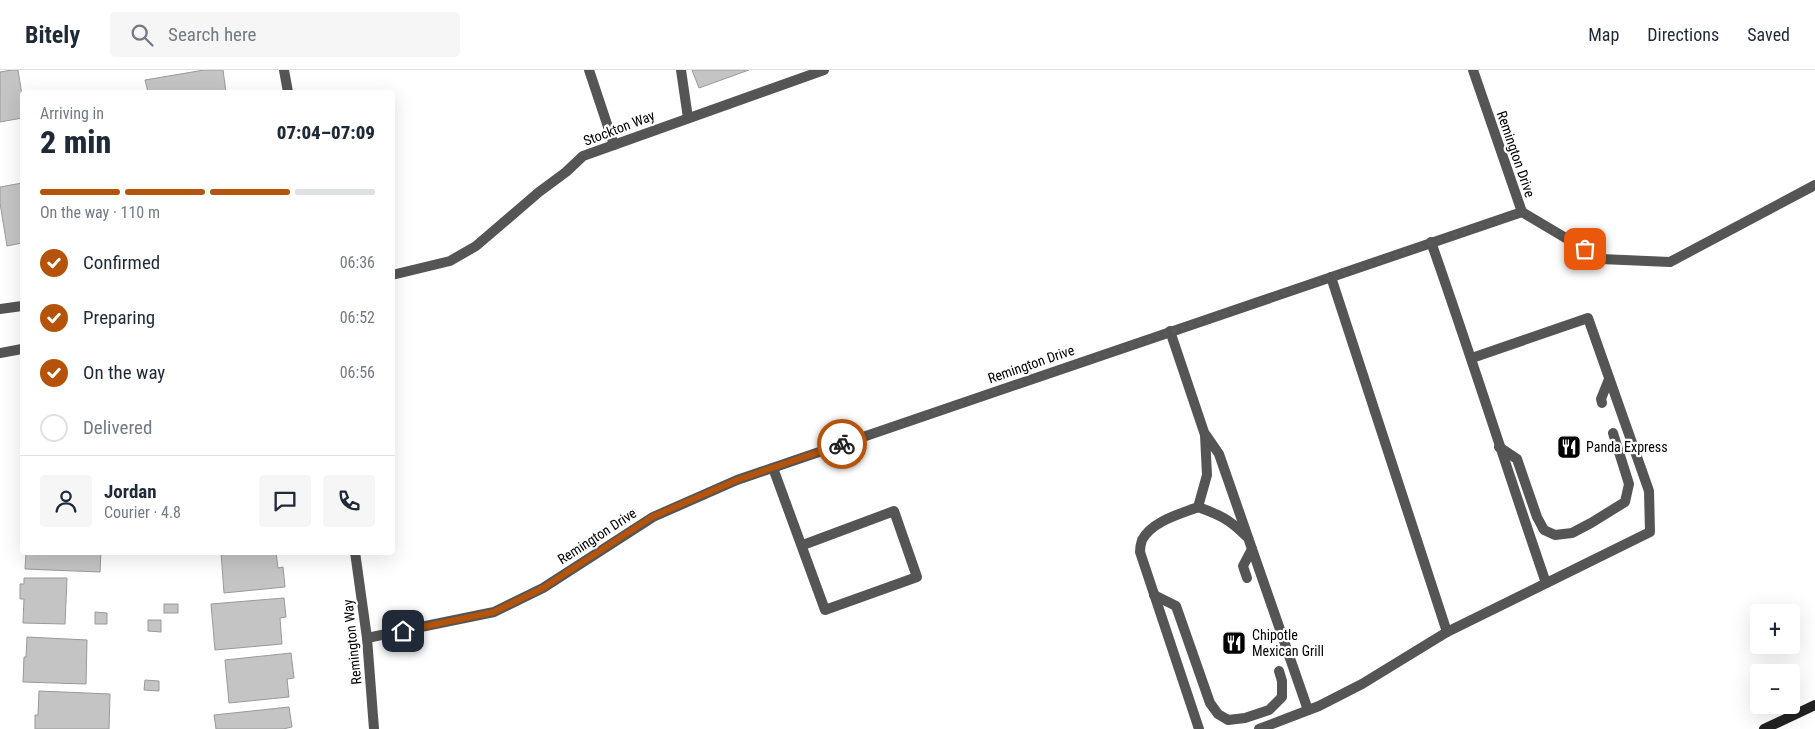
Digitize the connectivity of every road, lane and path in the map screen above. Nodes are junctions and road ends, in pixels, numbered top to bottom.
1 (284, 70) edge
2 (590, 70) edge
3 (600, 70) edge
4 (681, 70) edge
5 (824, 70) edge
6 (1473, 70) edge
7 (594, 83) junction
8 (288, 90) edge
9 (688, 118) junction
10 (614, 145) junction
11 (1815, 185) edge
12 (1522, 212) junction
13 (1431, 242) junction
14 (395, 274) edge
15 (1331, 277) junction
16 (20, 306) edge
17 (0, 310) edge
18 (1170, 331) junction
19 (20, 350) edge
20 (0, 352) edge
21 (1472, 358) junction
22 (1609, 379) junction
23 (1602, 403) dead end
24 (1613, 433) dead end
25 (1205, 434) junction
26 (1499, 447) junction
27 (773, 468) junction
28 (1198, 507) junction
29 (1248, 538) junction
30 (803, 545) junction
31 (1252, 549) junction
32 (355, 555) edge
33 (1247, 578) dead end
34 (1546, 583) junction
35 (1154, 595) junction
36 (1447, 632) junction
37 (367, 638) junction
38 (1279, 671) dead end
39 (1815, 705) edge
40 (1308, 710) junction
41 (374, 729) edge
42 (1199, 729) edge
43 (1259, 729) edge
44 (1764, 729) edge

1 - 8 street
2 - 7 street
3 - 7 street
4 - 9 street
5 - 9 street, Stockton Way
6 - 12 street, Remington Drive
7 - 10 street
9 - 10 street, Stockton Way
10 - 14 street, Stockton Way
11 - 12 street
12 - 13 street, Remington Drive
13 - 15 street, Remington Drive
13 - 21 street
15 - 18 street, Remington Drive
15 - 36 street
16 - 17 street
18 - 25 street
18 - 27 street, Remington Drive
19 - 20 street
21 - 22 street
21 - 26 street
22 - 23 street
22 - 34 street
24 - 26 street
25 - 28 street
25 - 29 street
26 - 34 street
27 - 30 street
27 - 37 street, Remington Drive
28 - 29 street
28 - 35 street
29 - 31 street
30 - 30 street
31 - 33 street
31 - 40 street
32 - 37 street, Remington Way
34 - 36 street
35 - 38 street
35 - 42 street
36 - 40 street
37 - 41 street, Remington Way
39 - 44 main road
40 - 43 street

